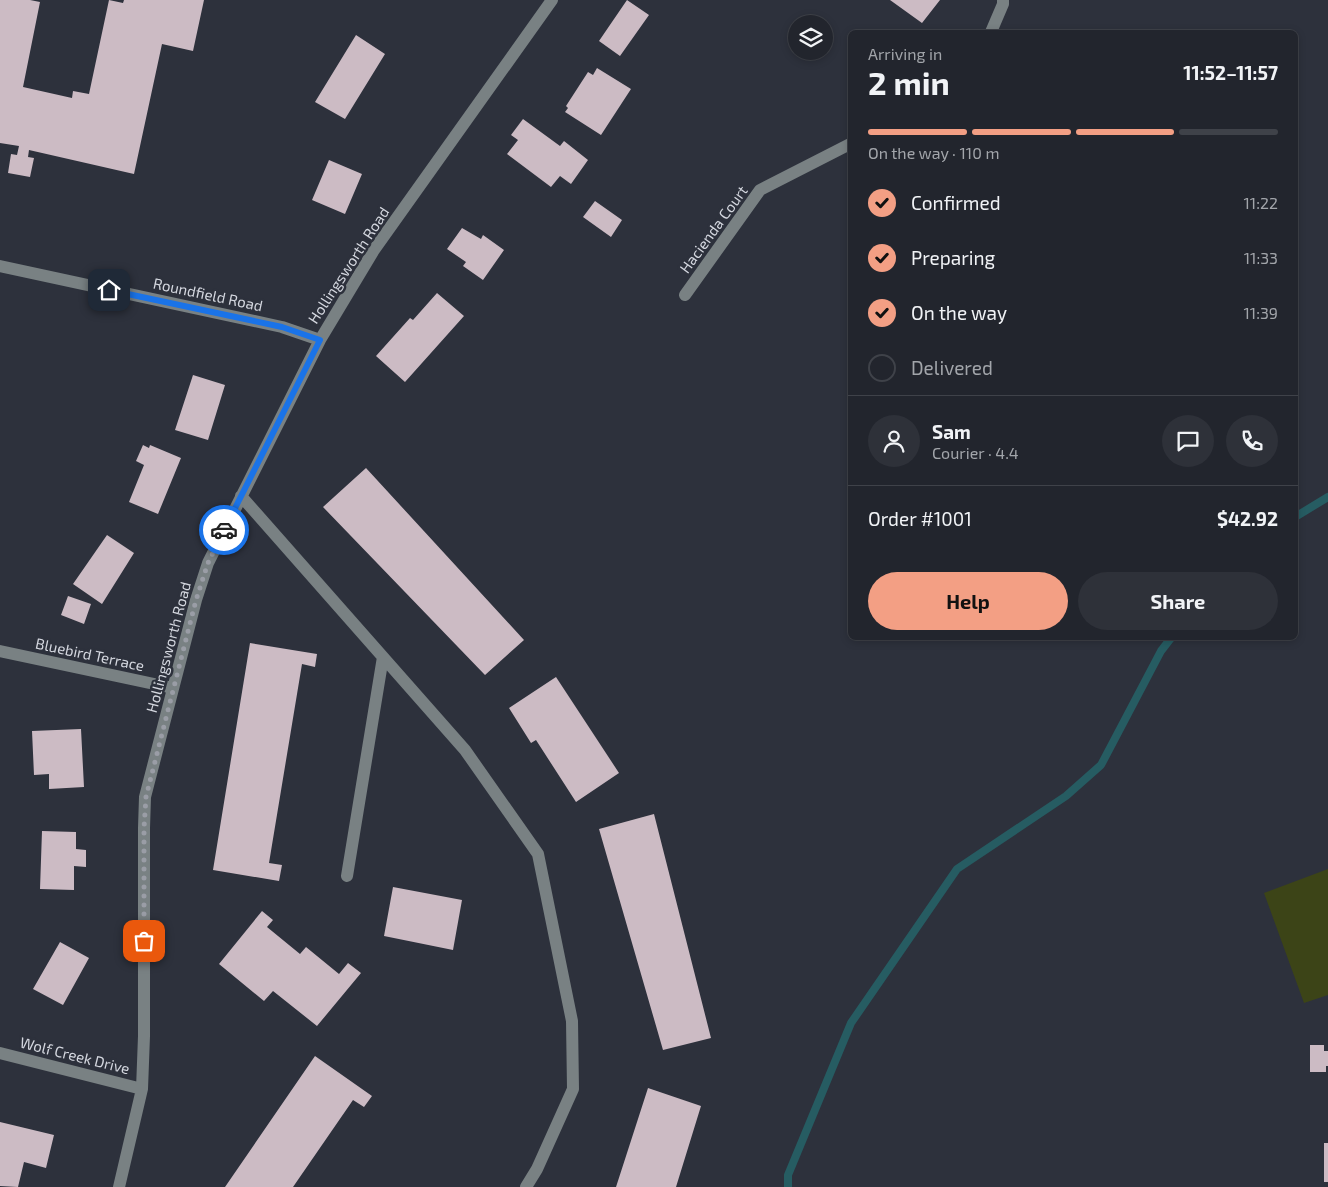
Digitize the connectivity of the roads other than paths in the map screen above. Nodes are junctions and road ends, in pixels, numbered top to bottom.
1 (552, 0) edge
2 (1003, 0) edge
3 (992, 30) edge
4 (848, 145) edge
5 (0, 266) edge
6 (686, 295) dead end
7 (320, 340) junction
8 (241, 496) junction
9 (0, 651) edge
10 (383, 657) junction
11 (173, 688) junction
12 (347, 876) dead end
13 (0, 1053) edge
14 (142, 1089) junction
15 (119, 1187) edge
16 (526, 1187) edge

1 - 7 street, Hollingsworth Road
2 - 3 street
4 - 6 street, Hacienda Court
5 - 7 street, Roundfield Road
7 - 8 street, Hollingsworth Road
8 - 10 street
8 - 11 street, Hollingsworth Road
9 - 11 street, Bluebird Terrace
10 - 12 street
10 - 16 street
11 - 14 street, Hollingsworth Road
13 - 14 street, Wolf Creek Drive
14 - 15 street, Hollingsworth Road

